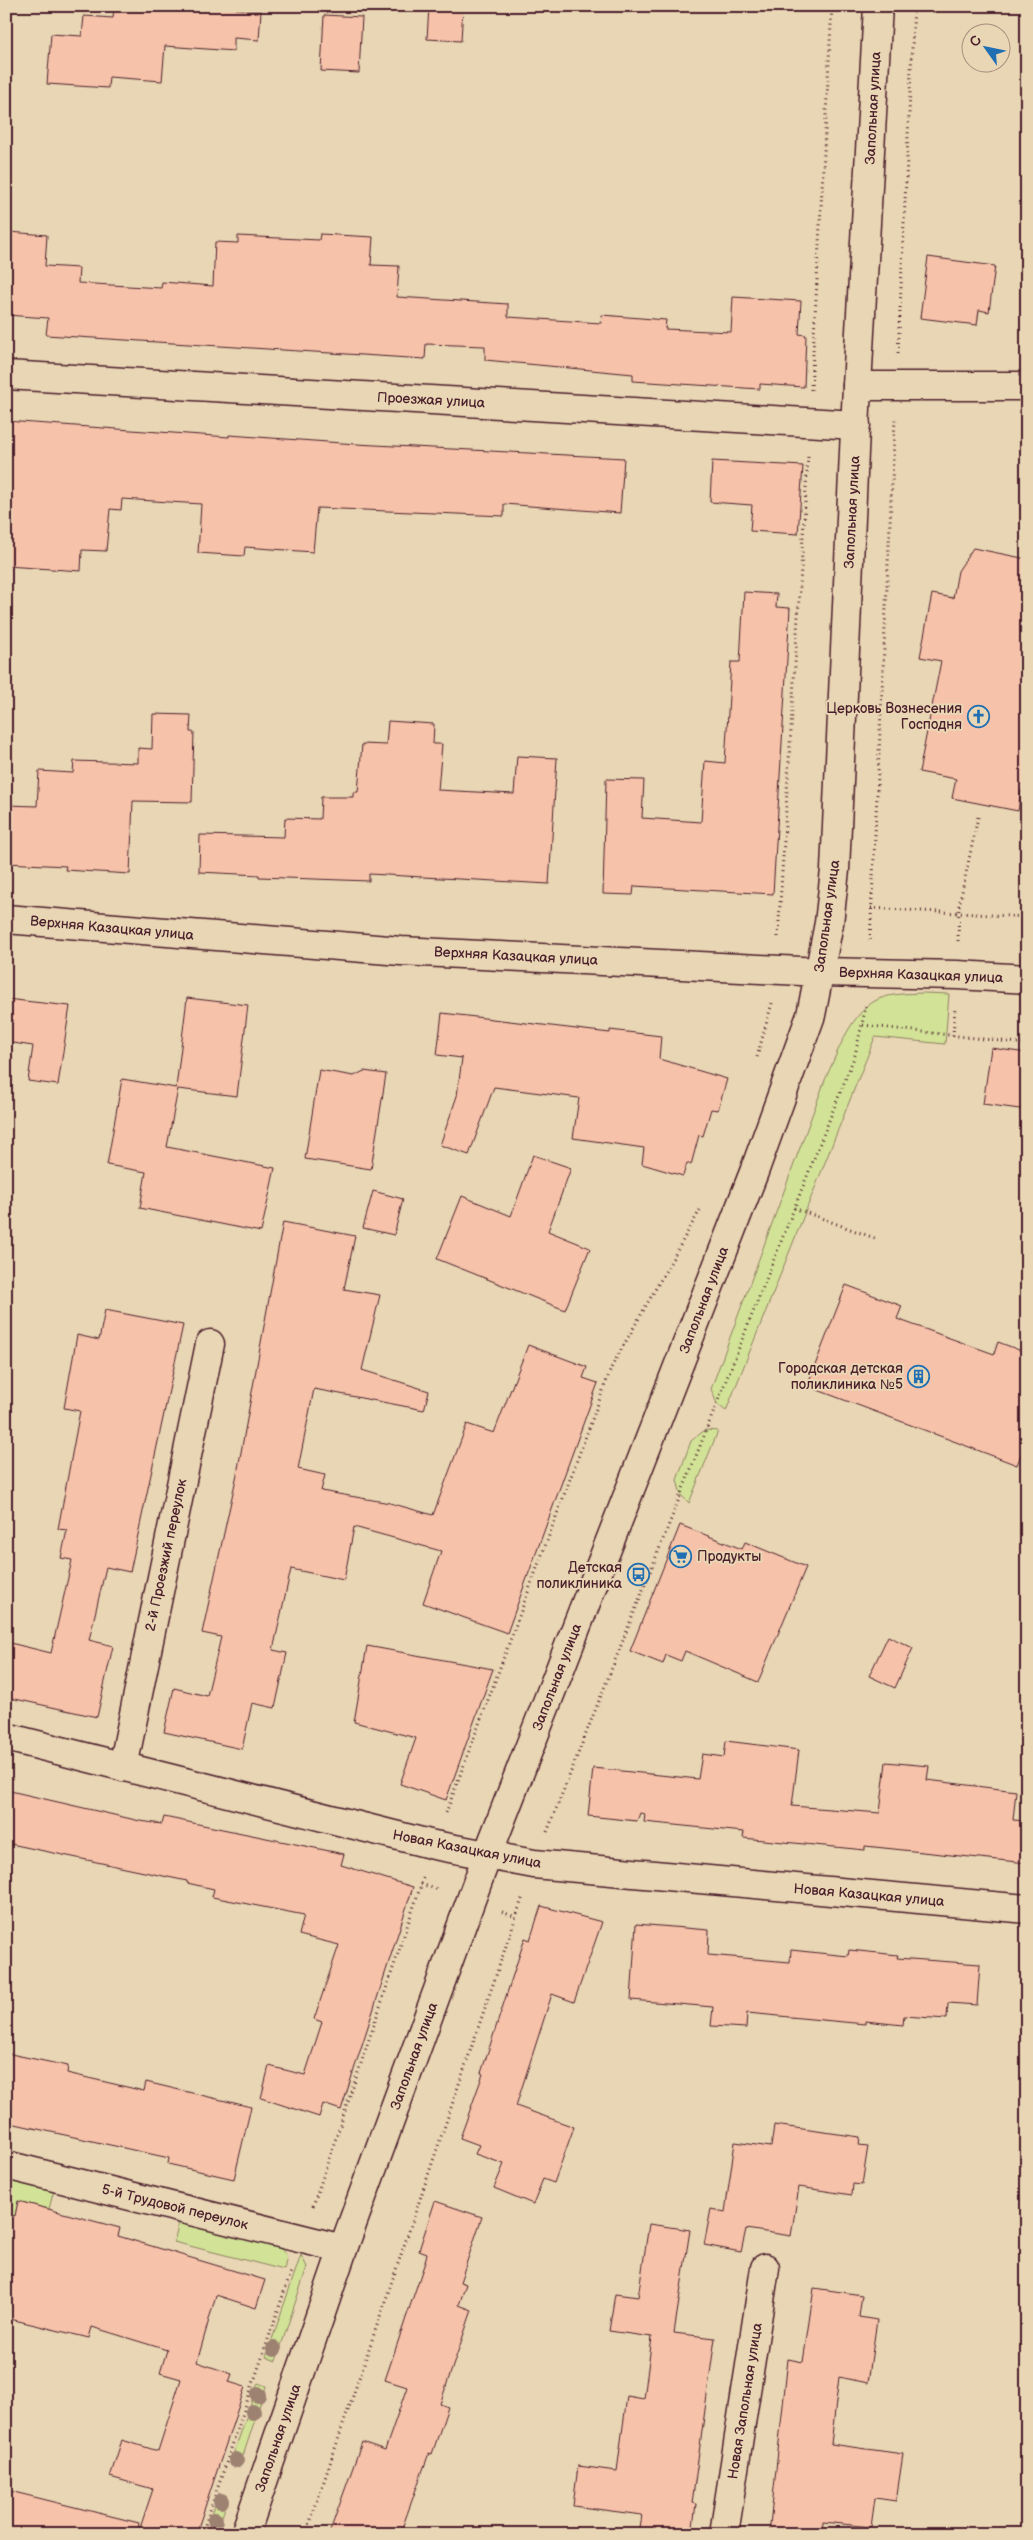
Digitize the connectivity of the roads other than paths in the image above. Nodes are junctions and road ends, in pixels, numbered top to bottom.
1 (878, 6) edge
2 (6, 376) edge
3 (857, 386) junction
4 (1027, 386) edge
5 (856, 425) junction
6 (6, 919) edge
7 (820, 972) junction
8 (1027, 979) edge
9 (210, 1344) dead end
10 (6, 1737) edge
11 (123, 1767) junction
12 (487, 1856) junction
13 (1027, 1909) edge
14 (6, 2165) edge
15 (343, 2249) junction
16 (766, 2268) dead end
17 (245, 2534) edge
18 (724, 2534) edge

1 - 3 street, Запольная улица
2 - 5 street, Проезжая улица
3 - 4 street
3 - 5 street, Запольная улица
5 - 7 street, Запольная улица
6 - 7 street, Верхняя Казацкая улица
7 - 8 street, Верхняя Казацкая улица
7 - 12 street, Запольная улица
9 - 11 street, 2-й Проезжий переулок
10 - 11 street, Новая Казацкая улица
11 - 12 street, Новая Казацкая улица
12 - 13 street, Новая Казацкая улица
12 - 15 street, Запольная улица
14 - 15 street, 5-й Трудовой переулок
15 - 17 street, Запольная улица
16 - 18 street, Новая Запольная улица

